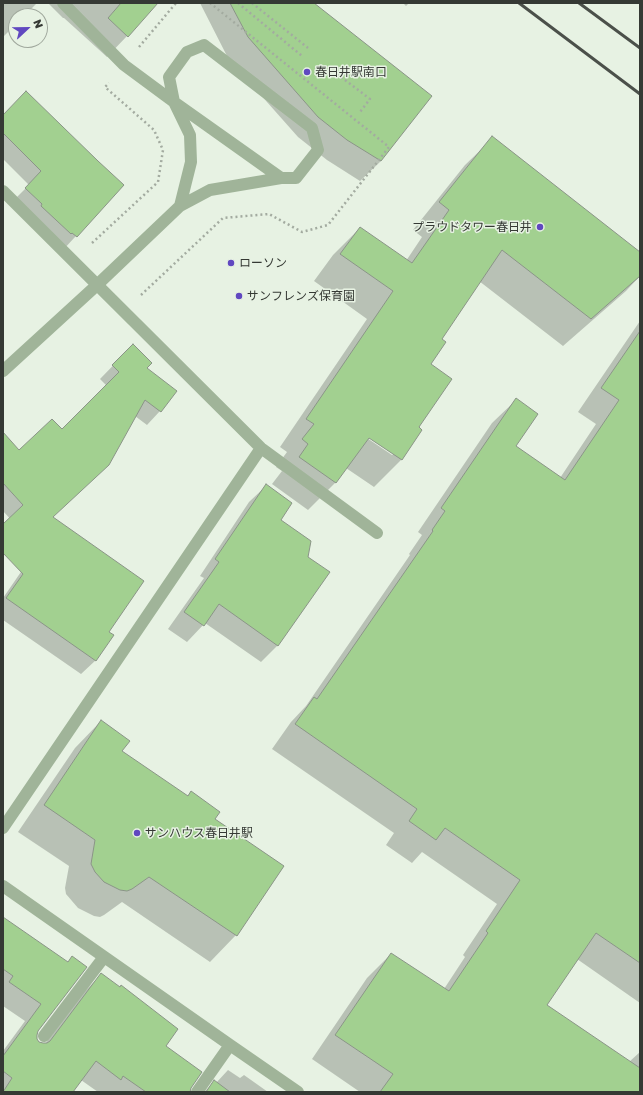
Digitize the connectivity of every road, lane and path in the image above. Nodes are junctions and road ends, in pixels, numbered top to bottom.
1 (63, 3) edge
2 (176, 3) edge
3 (210, 3) edge
4 (238, 3) edge
5 (252, 3) edge
6 (138, 47) dead end
7 (308, 48) dead end
8 (302, 56) dead end
9 (337, 74) dead end
10 (112, 79) dead end
11 (174, 102) junction
12 (360, 112) dead end
13 (281, 178) junction
14 (3, 191) edge
15 (180, 206) junction
16 (92, 243) dead end
17 (97, 285) junction
18 (141, 295) dead end
19 (3, 371) edge
20 (261, 448) junction
21 (377, 533) dead end
22 (3, 828) edge
23 (3, 886) edge
24 (104, 957) junction
25 (44, 1036) dead end
26 (230, 1045) junction
27 (197, 1092) edge
28 (298, 1092) edge

1 - 11 street
2 - 6 path
3 - 18 path
4 - 8 path
5 - 7 path
9 - 12 path
10 - 16 path
11 - 13 street
11 - 13 street
11 - 15 street
13 - 15 street
14 - 17 street
15 - 17 street
17 - 19 street
17 - 20 street
20 - 21 street
20 - 22 street
23 - 24 street
24 - 25 street
24 - 26 street
26 - 27 street
26 - 28 street

